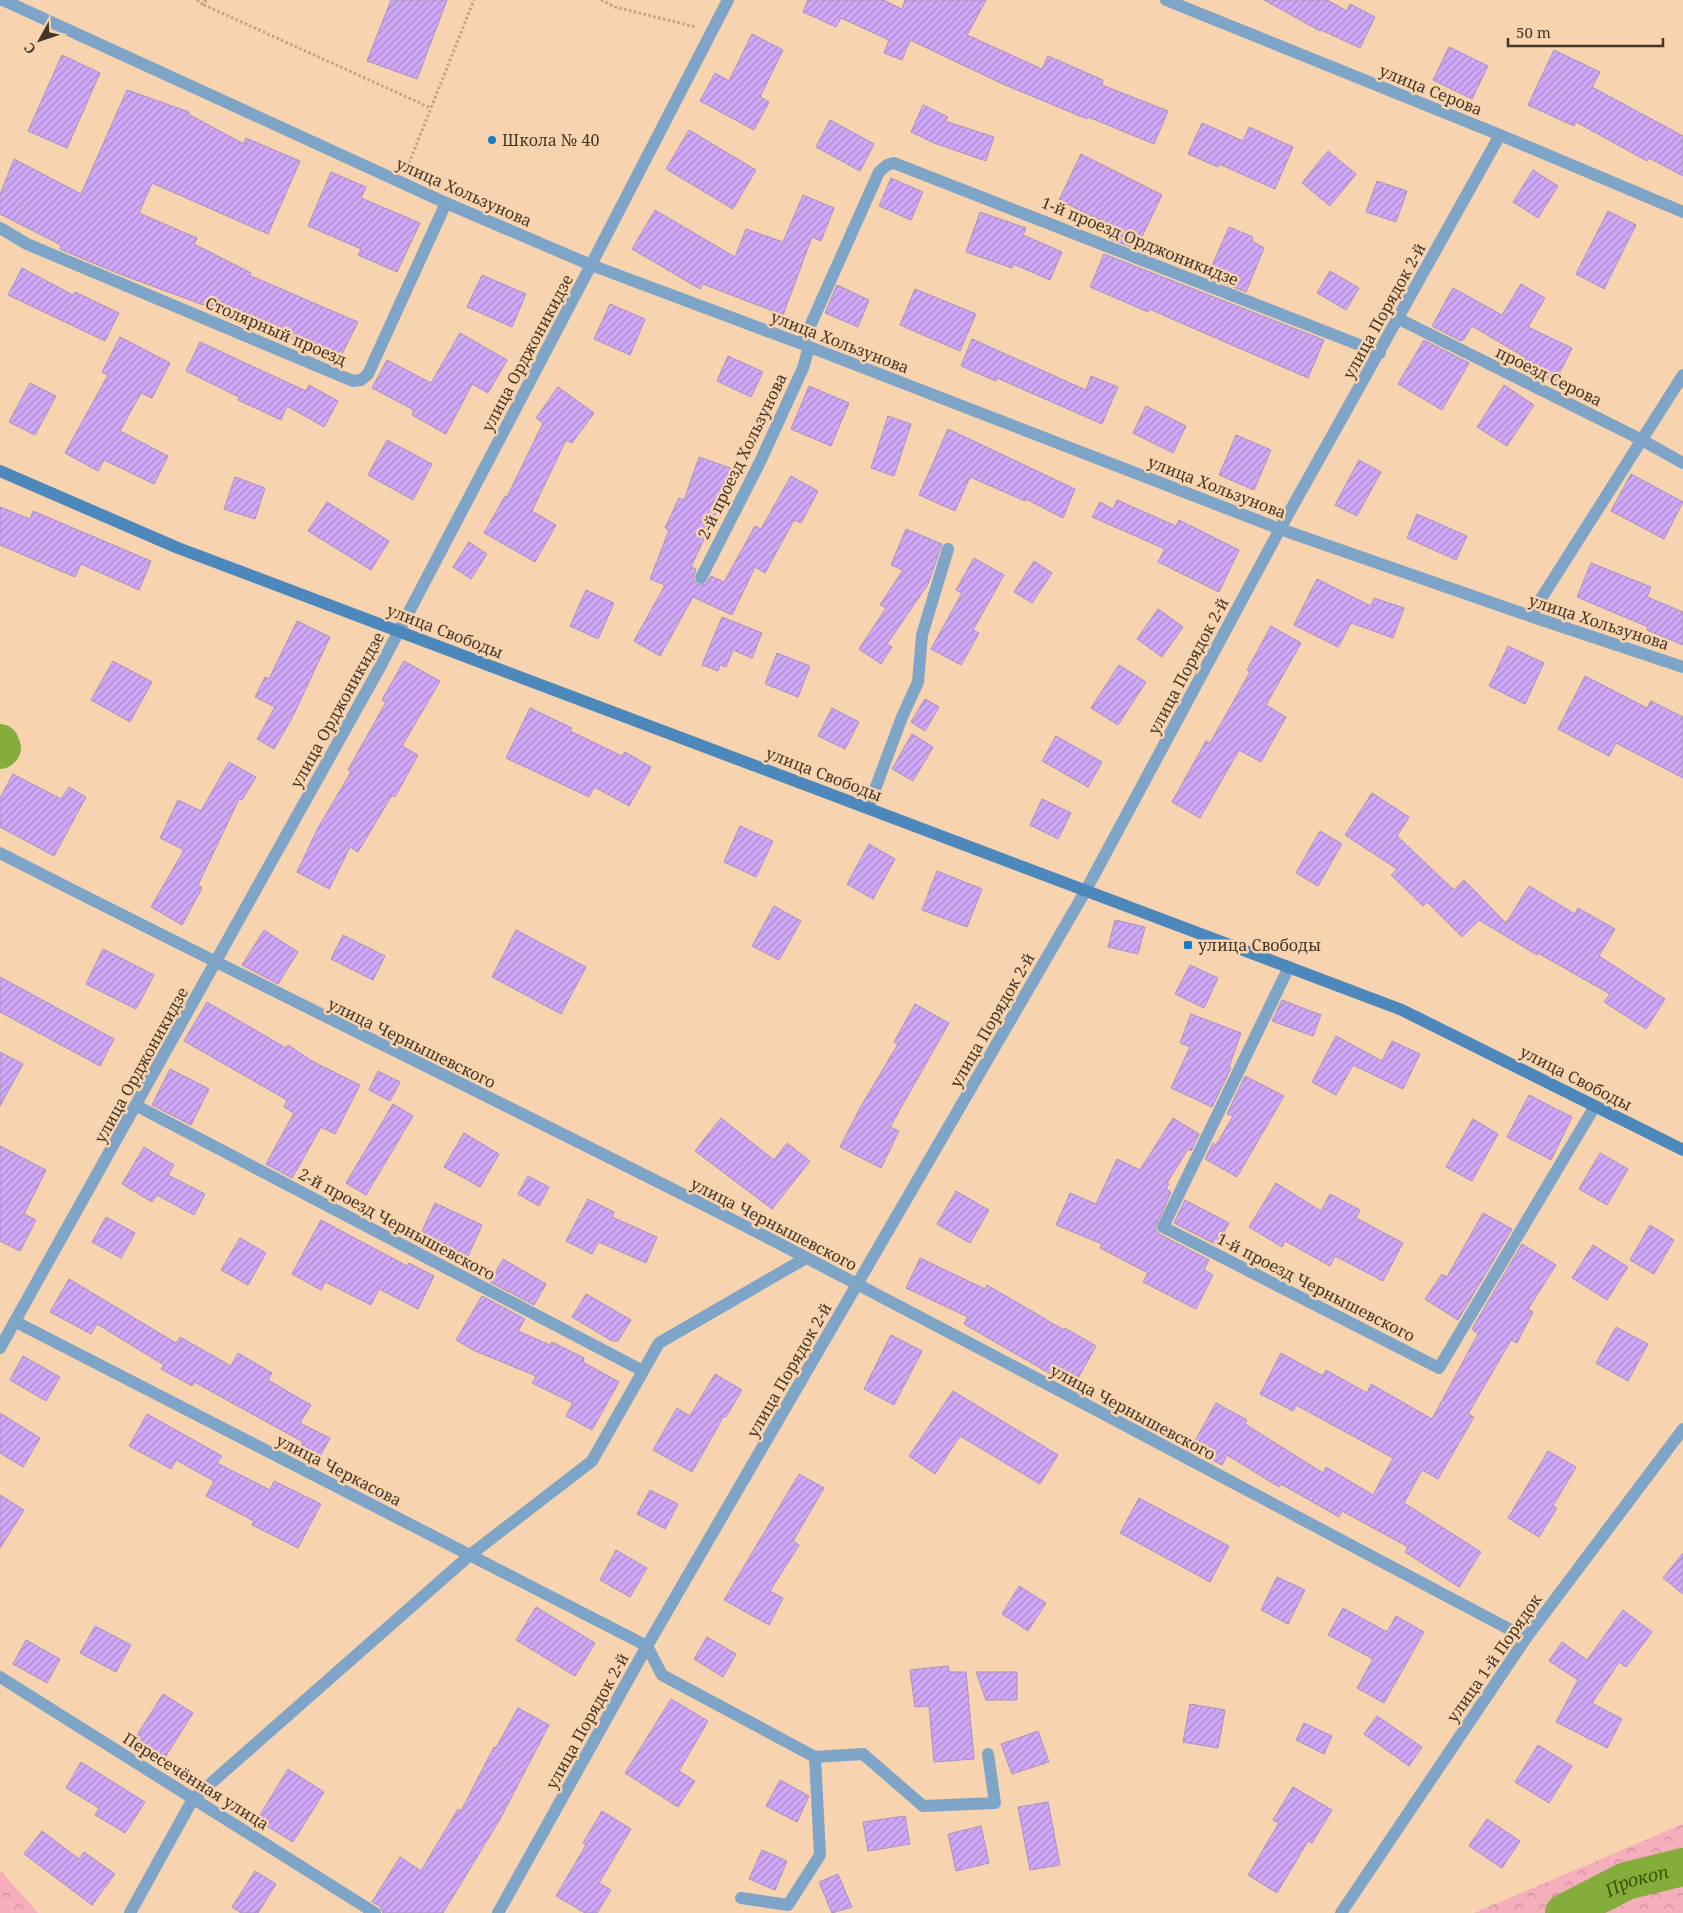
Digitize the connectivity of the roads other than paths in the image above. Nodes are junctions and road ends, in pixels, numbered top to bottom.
1 (4, 0) edge
2 (728, 0) edge
3 (1166, 0) edge
4 (1500, 135) junction
5 (888, 164) joint
6 (446, 203) junction
7 (1683, 212) edge
8 (0, 228) edge
9 (591, 265) junction
10 (1398, 320) junction
11 (806, 346) junction
12 (1380, 353) junction
13 (1683, 375) edge
14 (1640, 439) junction
15 (1683, 463) edge
16 (0, 471) edge
17 (1280, 529) junction
18 (948, 549) dead end
19 (701, 578) dead end
20 (1530, 616) junction
21 (399, 631) junction
22 (1683, 666) edge
23 (868, 808) junction
24 (0, 853) edge
25 (1086, 890) junction
26 (215, 963) junction
27 (1289, 967) junction
28 (137, 1106) junction
29 (1595, 1106) junction
30 (1683, 1150) edge
31 (806, 1258) junction
32 (858, 1285) junction
33 (16, 1322) junction
34 (0, 1348) edge
35 (643, 1371) junction
36 (1683, 1429) edge
37 (470, 1555) junction
38 (1526, 1638) junction
39 (648, 1646) junction
40 (0, 1677) edge
41 (988, 1754) dead end
42 (815, 1757) junction
43 (193, 1798) junction
44 (741, 1898) dead end
45 (130, 1913) edge
46 (375, 1913) edge
47 (498, 1913) edge
48 (1342, 1913) edge

1 - 6 street, улица Хользунова
2 - 9 street, улица Орджоникидзе
3 - 4 street, улица Серова
4 - 7 street, улица Серова
4 - 10 street, улица Порядок 2-й
5 - 11 street, 2-й проезд Хользунова
5 - 12 street, 1-й проезд Орджоникидзе
6 - 8 street, Столярный проезд
6 - 9 street, улица Хользунова
9 - 11 street, улица Хользунова
9 - 21 street, улица Орджоникидзе
10 - 12 street, улица Порядок 2-й
10 - 14 street, проезд Серова
11 - 17 street, улица Хользунова
11 - 19 street, 2-й проезд Хользунова
12 - 17 street, улица Порядок 2-й
13 - 14 street
14 - 15 street, проезд Серова
14 - 20 street
16 - 21 main road, улица Свободы
17 - 20 street, улица Хользунова
17 - 25 street, улица Порядок 2-й
18 - 23 street
20 - 22 street, улица Хользунова
21 - 23 main road, улица Свободы
21 - 26 street, улица Орджоникидзе
23 - 25 main road, улица Свободы
24 - 26 street, улица Чернышевского
25 - 27 main road, улица Свободы
25 - 32 street, улица Порядок 2-й
26 - 28 street, улица Орджоникидзе
26 - 31 street, улица Чернышевского
27 - 29 main road, улица Свободы
27 - 29 street, 1-й проезд Чернышевского
28 - 33 street, улица Орджоникидзе
28 - 35 street, 2-й проезд Чернышевского
29 - 30 main road, улица Свободы
31 - 32 street, улица Чернышевского
31 - 35 street
32 - 38 street, улица Чернышевского
32 - 39 street, улица Порядок 2-й
33 - 34 street, улица Орджоникидзе
33 - 37 street, улица Черкасова
35 - 37 street
36 - 38 street, улица 1-й Порядок
37 - 39 street, улица Черкасова
37 - 43 street
38 - 48 street, улица 1-й Порядок
39 - 42 street
39 - 47 street, улица Порядок 2-й
40 - 43 street, Пересечённая улица
41 - 42 street
42 - 44 street
43 - 45 street
43 - 46 street, Пересечённая улица

